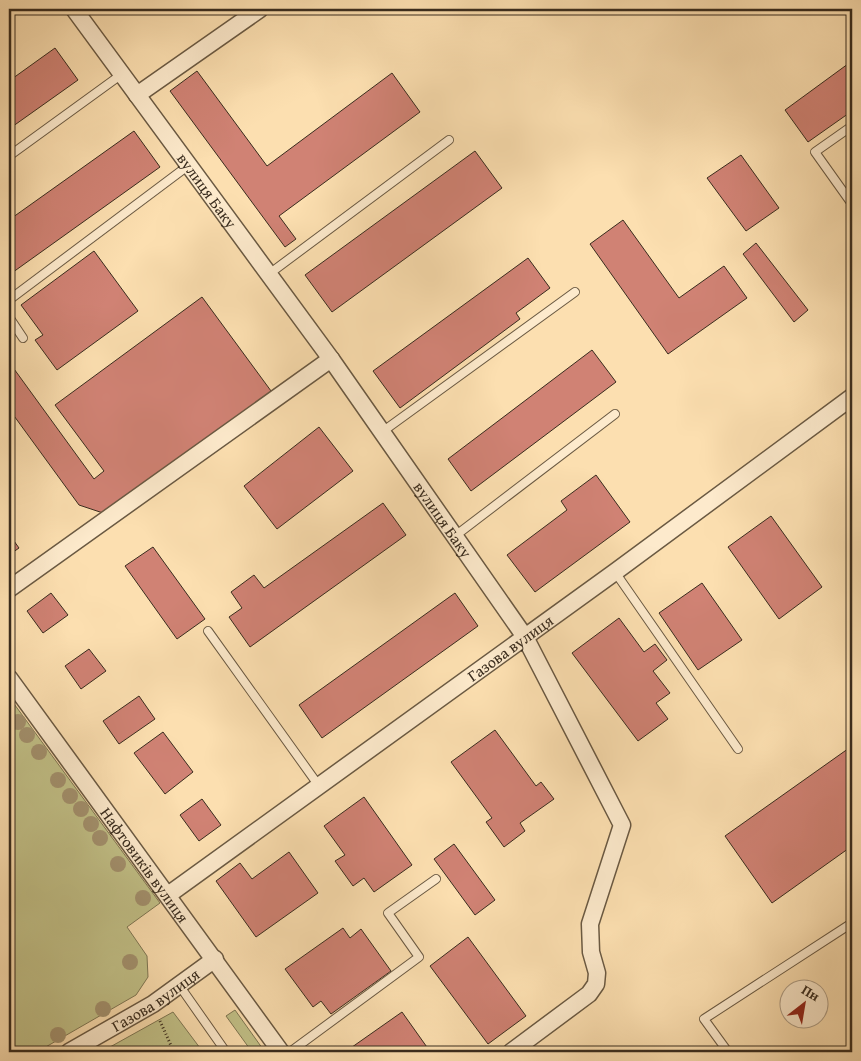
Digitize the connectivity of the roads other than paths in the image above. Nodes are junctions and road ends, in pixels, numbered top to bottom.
1 (74, 9) edge
2 (260, 9) edge
3 (122, 74) junction
4 (137, 95) junction
5 (852, 126) edge
6 (449, 140) dead end
7 (9, 156) edge
8 (189, 165) junction
9 (852, 204) edge
10 (269, 274) junction
11 (575, 292) dead end
12 (9, 300) edge
13 (9, 317) edge
14 (23, 338) dead end
15 (332, 360) junction
16 (852, 397) edge
17 (615, 414) dead end
18 (382, 432) junction
19 (455, 536) junction
20 (615, 572) junction
21 (9, 589) edge
22 (208, 631) dead end
23 (525, 637) junction
24 (9, 678) edge
25 (738, 750) dead end
26 (320, 786) junction
27 (436, 879) dead end
28 (168, 895) junction
29 (852, 923) edge
30 (215, 959) junction
31 (179, 986) junction
32 (69, 1052) edge
33 (226, 1052) edge
34 (281, 1052) edge
35 (290, 1052) edge
36 (511, 1052) edge
37 (728, 1052) edge

1 - 3 street, вулиця Баку
2 - 4 street
3 - 4 street, вулиця Баку
3 - 7 lane
4 - 8 street, вулиця Баку
5 - 9 lane
6 - 10 lane
8 - 10 street, вулиця Баку
8 - 12 lane
10 - 15 street, вулиця Баку
11 - 18 lane
13 - 14 lane
15 - 18 street, вулиця Баку
15 - 21 street
16 - 20 street, Газова вулиця
17 - 19 lane
18 - 19 street, вулиця Баку
19 - 23 street, вулиця Баку
20 - 23 street, Газова вулиця
20 - 25 lane
22 - 26 lane
23 - 26 street, Газова вулиця
23 - 36 street, вулиця Баку
24 - 28 street, Нафтовиків вулиця
26 - 28 street, Газова вулиця
27 - 35 lane
28 - 30 street, Нафтовиків вулиця
29 - 37 lane
30 - 31 street, Газова вулиця
30 - 34 street, Нафтовиків вулиця
31 - 32 street, Газова вулиця
31 - 33 lane

